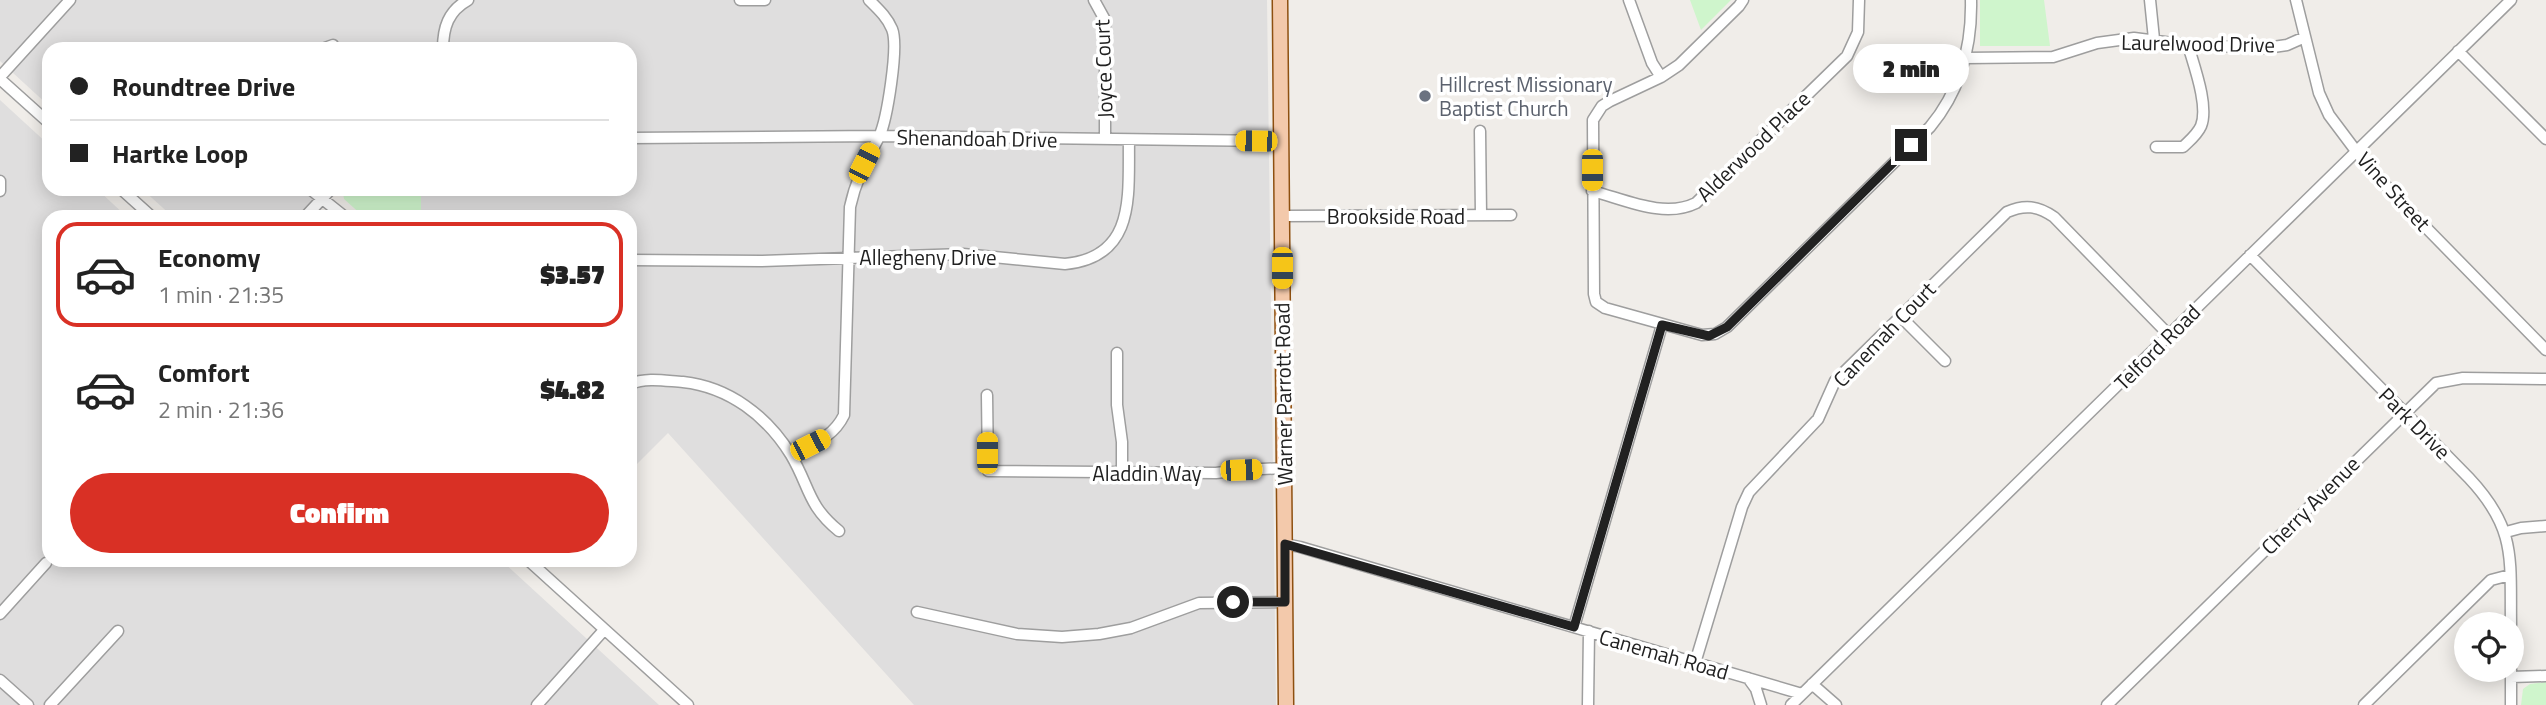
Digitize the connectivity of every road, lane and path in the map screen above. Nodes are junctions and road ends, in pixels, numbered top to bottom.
1 (70, 0) edge
2 (468, 0) edge
3 (740, 0) edge
4 (765, 0) edge
5 (869, 0) edge
6 (1094, 0) edge
7 (1280, 0) edge
8 (1629, 0) edge
9 (1743, 0) edge
10 (1860, 0) edge
11 (1970, 0) edge
12 (2150, 0) edge
13 (2295, 0) edge
14 (2511, 0) edge
15 (2305, 37) junction
16 (2154, 39) junction
17 (444, 42) edge
18 (2189, 45) junction
19 (2458, 51) junction
20 (1966, 58) junction
21 (1661, 77) junction
22 (0, 78) edge
23 (42, 117) edge
24 (1480, 131) dead end
25 (879, 136) junction
26 (637, 138) edge
27 (1105, 139) junction
28 (2546, 139) edge
29 (1129, 140) junction
30 (1281, 141) junction
31 (2156, 147) dead end
32 (2356, 150) junction
33 (1592, 191) junction
34 (129, 196) edge
35 (317, 196) edge
36 (325, 196) edge
37 (321, 200) junction
38 (144, 210) edge
39 (312, 210) edge
40 (335, 210) edge
41 (1481, 215) junction
42 (1511, 215) dead end
43 (1282, 216) junction
44 (2250, 255) junction
45 (847, 257) junction
46 (637, 260) edge
47 (1901, 317) junction
48 (1662, 325) junction
49 (2169, 335) junction
50 (2546, 350) edge
51 (1117, 353) dead end
52 (1945, 361) dead end
53 (2546, 379) edge
54 (637, 382) edge
55 (986, 396) dead end
56 (2404, 412) junction
57 (791, 455) junction
58 (1284, 468) junction
59 (1122, 473) junction
60 (2546, 526) edge
61 (839, 531) dead end
62 (2506, 532) junction
63 (1285, 544) junction
64 (42, 567) edge
65 (536, 567) edge
66 (2510, 575) junction
67 (1285, 602) junction
68 (918, 612) dead end
69 (2511, 612) edge
70 (0, 614) edge
71 (1574, 627) junction
72 (604, 630) junction
73 (118, 631) dead end
74 (1589, 632) junction
75 (1695, 663) junction
76 (2524, 674) edge
77 (2546, 676) edge
78 (1748, 678) junction
79 (0, 680) edge
80 (2511, 682) edge
81 (1812, 684) junction
82 (1802, 694) junction
83 (28, 705) edge
84 (50, 705) edge
85 (537, 705) edge
86 (688, 705) edge
87 (1286, 705) edge
88 (1588, 705) edge
89 (1761, 705) edge
90 (1791, 705) edge
91 (1836, 705) edge
92 (2106, 705) edge
93 (2364, 705) edge
94 (2511, 705) edge

1 - 22 street
2 - 17 street
3 - 4 street
5 - 25 street
6 - 27 street, Joyce Court
7 - 30 main road, Warner Parrott Road
8 - 21 street
9 - 21 street
10 - 33 street, Alderwood Place
11 - 20 street
12 - 16 street
13 - 15 street, Vine Street
14 - 19 street, Telford Road
15 - 18 street, Laurelwood Drive
15 - 32 street, Vine Street
16 - 18 street, Laurelwood Drive
16 - 20 street, Laurelwood Drive
18 - 31 street
19 - 28 street
19 - 32 street, Telford Road
20 - 48 street
21 - 33 street
22 - 23 street
24 - 41 street
25 - 26 street, Shenandoah Drive
25 - 27 street, Shenandoah Drive
25 - 45 street
27 - 29 street, Shenandoah Drive
29 - 30 street, Shenandoah Drive
29 - 45 street, Allegheny Drive
30 - 43 main road, Warner Parrott Road
32 - 44 street, Telford Road
32 - 50 street, Vine Street
33 - 48 street
34 - 38 street
35 - 37 street
36 - 37 street
37 - 39 street
37 - 40 street
41 - 42 street, Brookside Road
41 - 43 street, Brookside Road
43 - 58 main road, Warner Parrott Road
44 - 49 street, Telford Road
44 - 56 street, Park Drive
45 - 46 street, Allegheny Drive
45 - 57 street
47 - 49 street, Canemah Court
47 - 52 street
47 - 75 street, Canemah Court
48 - 71 street
49 - 81 street, Telford Road
51 - 59 street
53 - 56 street, Cherry Avenue
54 - 57 street
55 - 59 street, Aladdin Way
56 - 62 street, Park Drive
56 - 92 street, Cherry Avenue
57 - 61 street
58 - 59 street, Aladdin Way
58 - 63 main road, Warner Parrott Road
60 - 62 street
62 - 66 street, Park Drive
63 - 67 main road, Warner Parrott Road
63 - 71 street, Canemah Road
64 - 70 street
65 - 72 street
66 - 69 street, Park Drive
66 - 93 street
67 - 68 street
67 - 87 main road, Warner Parrott Road
71 - 74 street, Canemah Road
72 - 85 street
72 - 86 street
73 - 84 street
74 - 75 street, Canemah Road
74 - 88 street
75 - 78 street, Canemah Road
76 - 77 street
78 - 82 street, Canemah Road
78 - 89 street
79 - 83 street
80 - 94 street
81 - 82 street, Telford Road
81 - 91 street
82 - 90 street, Telford Road

